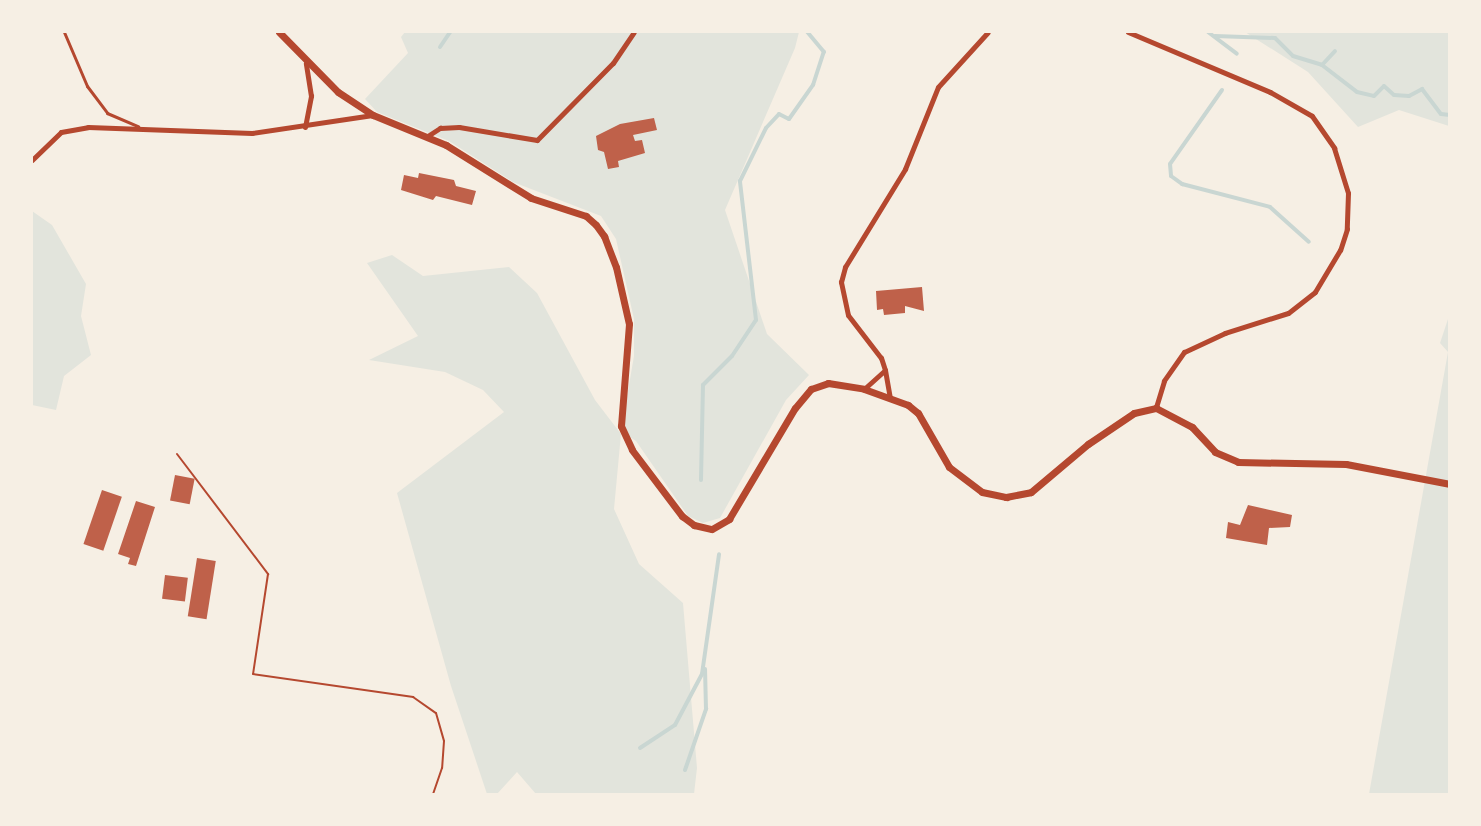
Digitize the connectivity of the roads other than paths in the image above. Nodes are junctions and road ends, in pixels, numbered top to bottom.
1 (64, 32) edge
2 (279, 32) edge
3 (634, 32) edge
4 (988, 32) edge
5 (1128, 32) edge
6 (306, 63) junction
7 (373, 115) junction
8 (138, 126) junction
9 (305, 127) junction
10 (426, 137) junction
11 (32, 160) edge
12 (885, 370) junction
13 (864, 389) junction
14 (890, 397) junction
15 (1156, 408) junction
16 (1449, 484) edge

1 - 8 lane
2 - 6 street
3 - 10 street
4 - 12 street
5 - 15 street
6 - 7 street
6 - 9 street
7 - 9 street
7 - 10 street
8 - 9 street
8 - 11 street
10 - 13 street
12 - 13 street
12 - 14 street
13 - 14 street
14 - 15 street
15 - 16 street

